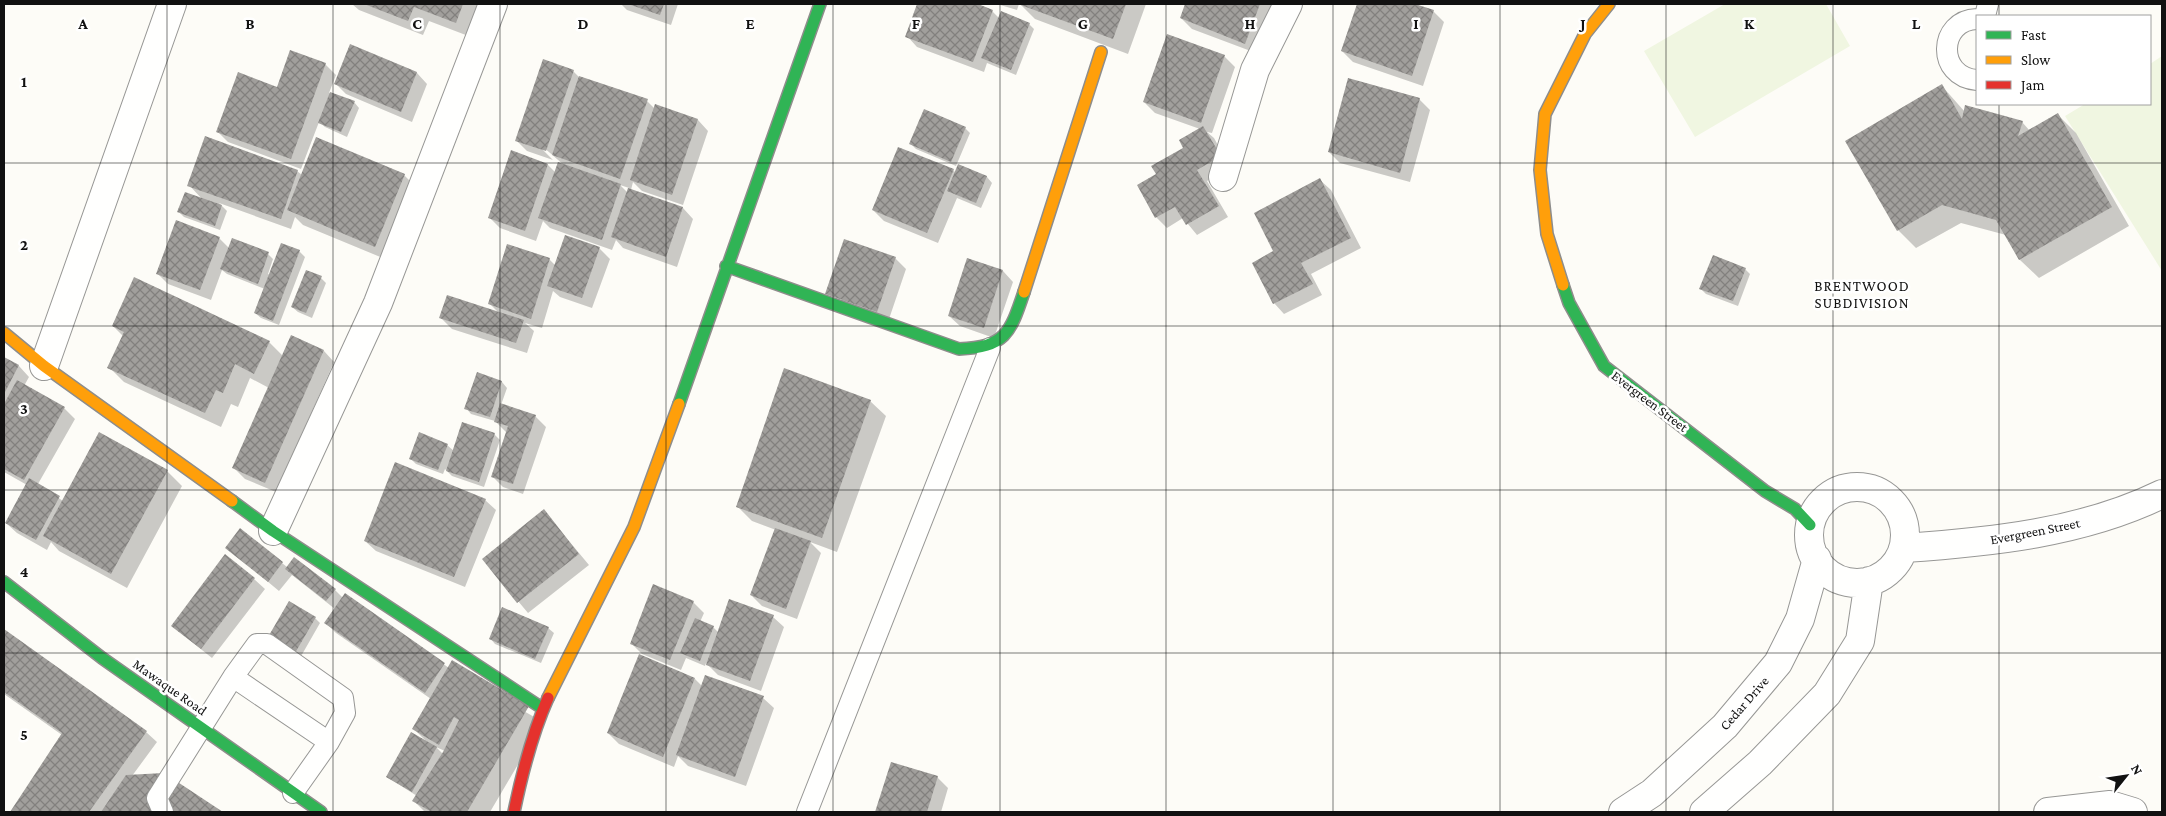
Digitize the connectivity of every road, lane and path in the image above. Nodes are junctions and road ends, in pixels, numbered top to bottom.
1 (172, 4) edge
2 (493, 4) edge
3 (820, 4) edge
4 (1288, 4) edge
5 (1609, 4) edge
6 (1976, 19) edge
7 (1101, 52) dead end
8 (1976, 80) edge
9 (1223, 177) dead end
10 (726, 266) junction
11 (4, 333) edge
12 (990, 348) junction
13 (44, 366) junction
14 (2162, 494) edge
15 (1802, 517) junction
16 (273, 531) junction
17 (1904, 548) junction
18 (1816, 559) junction
19 (1869, 581) junction
20 (4, 582) edge
21 (234, 677) junction
22 (542, 708) junction
23 (201, 727) junction
24 (329, 742) junction
25 (293, 793) junction
26 (155, 807) edge
27 (322, 812) edge
28 (514, 812) edge
29 (806, 812) edge
30 (1623, 812) edge
31 (1704, 812) edge
32 (2048, 812) edge
33 (2134, 812) edge

1 - 13 street
2 - 16 street
3 - 10 street
4 - 9 street
5 - 15 street, Evergreen Street
6 - 8 lane
7 - 12 street
10 - 12 street
10 - 22 street
11 - 13 street
12 - 29 lane
13 - 16 street
14 - 17 street, Evergreen Street
15 - 17 street
15 - 18 street
16 - 22 street
17 - 19 street
18 - 19 street
18 - 30 street, Cedar Drive
19 - 31 street
20 - 23 street, Mawaque Road
21 - 23 lane
21 - 24 lane
21 - 24 lane
22 - 28 street
23 - 25 street, Mawaque Road
23 - 26 lane
24 - 25 lane
25 - 27 street, Mawaque Road
32 - 33 street

